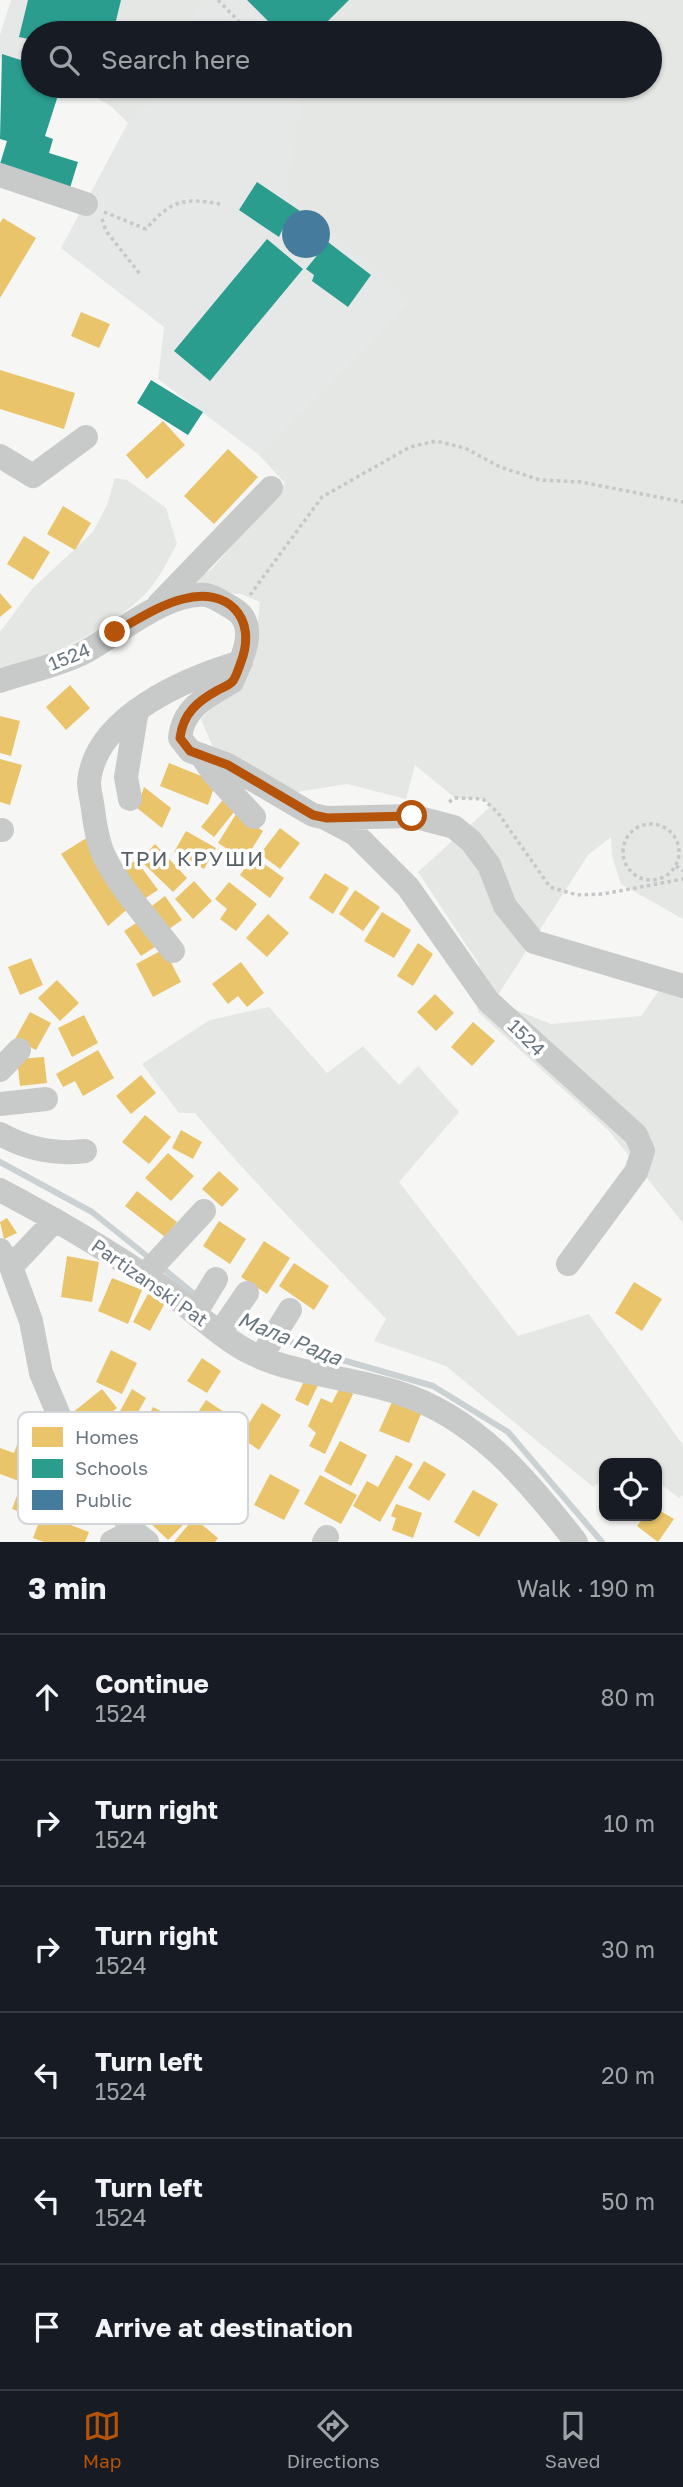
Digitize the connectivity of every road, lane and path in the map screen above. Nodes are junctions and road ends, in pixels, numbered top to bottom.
1 (218, 0) edge
2 (238, 21) edge
3 (0, 175) edge
4 (86, 204) dead end
5 (220, 204) dead end
6 (140, 274) dead end
7 (86, 437) dead end
8 (0, 456) edge
9 (271, 488) dead end
10 (683, 502) edge
11 (237, 610) junction
12 (151, 612) junction
13 (241, 662) junction
14 (0, 681) edge
15 (137, 710) junction
16 (201, 755) junction
17 (130, 799) dead end
18 (254, 817) dead end
19 (327, 818) junction
20 (427, 818) junction
21 (676, 866) junction
22 (683, 871) edge
23 (683, 879) edge
24 (173, 951) dead end
25 (683, 986) edge
26 (19, 1049) dead end
27 (0, 1070) edge
28 (46, 1099) dead end
29 (0, 1104) edge
30 (0, 1134) edge
31 (85, 1151) dead end
32 (0, 1190) edge
33 (204, 1211) dead end
34 (55, 1220) junction
35 (5, 1258) edge
36 (568, 1264) dead end
37 (152, 1267) junction
38 (58, 1412) edge
39 (576, 1542) edge

1 - 2 path
3 - 4 street
5 - 6 path
7 - 8 street
9 - 12 street
10 - 11 path
11 - 12 street, 1524
11 - 13 street, 1524
12 - 14 street, 1524
13 - 15 street
13 - 16 street, 1524
15 - 17 street
15 - 24 street
16 - 18 street
16 - 19 street, 1524
19 - 20 street, 1524
19 - 36 street, 1524
20 - 23 path
20 - 25 street, 1524
21 - 21 path
21 - 22 path
26 - 27 street
28 - 29 street
30 - 31 street
32 - 34 street, Partizanski Pat
33 - 37 street
34 - 35 street
34 - 37 street, Partizanski Pat
35 - 38 street
37 - 39 street, Partizanski Pat

